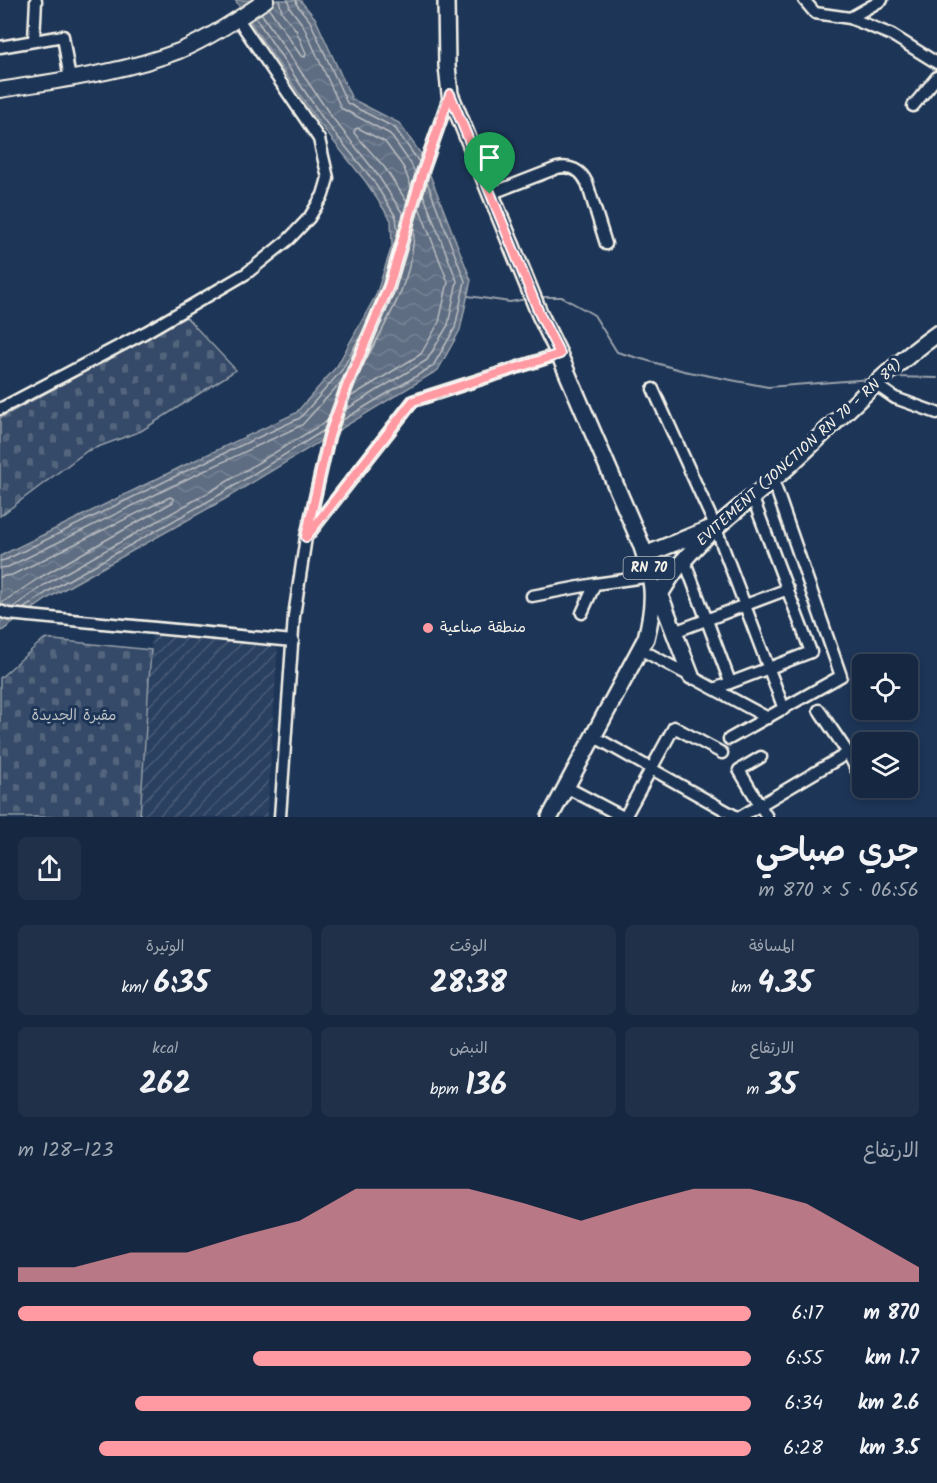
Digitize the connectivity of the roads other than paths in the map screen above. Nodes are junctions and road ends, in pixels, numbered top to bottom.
1 (36, 0) edge
2 (266, 0) edge
3 (446, 0) edge
4 (804, 0) edge
5 (882, 0) edge
6 (240, 18) junction
7 (850, 18) junction
8 (0, 36) edge
9 (34, 40) junction
10 (5, 46) edge
11 (937, 63) edge
12 (937, 77) edge
13 (70, 80) junction
14 (0, 90) edge
15 (450, 94) junction
16 (913, 106) dead end
17 (490, 194) junction
18 (606, 244) dead end
19 (937, 334) edge
20 (560, 354) junction
21 (875, 384) junction
22 (653, 389) dead end
23 (0, 409) edge
24 (937, 413) edge
25 (773, 480) junction
26 (752, 496) junction
27 (715, 526) junction
28 (306, 537) junction
29 (645, 555) junction
30 (684, 558) junction
31 (652, 576) junction
32 (595, 585) junction
33 (788, 590) junction
34 (660, 595) junction
35 (532, 596) dead end
36 (745, 606) junction
37 (0, 611) edge
38 (652, 612) junction
39 (582, 613) dead end
40 (707, 620) junction
41 (674, 632) junction
42 (293, 641) junction
43 (640, 649) junction
44 (768, 668) junction
45 (691, 676) junction
46 (730, 682) junction
47 (714, 689) junction
48 (783, 709) junction
49 (819, 710) dead end
50 (768, 718) junction
51 (593, 736) junction
52 (729, 739) dead end
53 (722, 753) dead end
54 (848, 753) junction
55 (761, 757) dead end
56 (852, 761) edge
57 (652, 769) junction
58 (566, 787) junction
59 (760, 805) junction
60 (280, 817) edge
61 (549, 817) edge
62 (624, 817) edge
63 (738, 817) edge
64 (767, 817) edge

1 - 9 street
2 - 6 street
3 - 15 main road, RN 70
4 - 7 street
5 - 7 street
6 - 13 street
6 - 23 street
7 - 11 street
8 - 10 street
9 - 10 street
9 - 13 street
12 - 16 street
13 - 14 street
15 - 17 main road, RN 70
15 - 28 street
17 - 18 street
17 - 20 main road, RN 70
19 - 21 main road, EVITEMENT (JONCTION RN 70 - RN 89)
20 - 28 street
20 - 29 main road, RN 70
21 - 24 street
21 - 25 main road, EVITEMENT (JONCTION RN 70 - RN 89)
22 - 27 street
25 - 26 main road, EVITEMENT (JONCTION RN 70 - RN 89)
25 - 48 street
26 - 27 main road, EVITEMENT (JONCTION RN 70 - RN 89)
26 - 33 street
27 - 29 main road
27 - 30 main road, EVITEMENT (JONCTION RN 70 - RN 89)
27 - 36 street
28 - 42 street
29 - 31 main road, RN 70
30 - 34 main road, EVITEMENT (JONCTION RN 70 - RN 89)
30 - 40 street
31 - 32 street
31 - 38 main road, RN 70
32 - 35 street
32 - 39 street
33 - 36 street
33 - 44 street
34 - 38 main road, EVITEMENT (JONCTION RN 70 - RN 89)
34 - 41 main road
36 - 40 street
36 - 44 street
37 - 42 street
38 - 43 main road, RN 70
40 - 41 street
40 - 46 street
41 - 45 main road
42 - 60 street
43 - 45 street
43 - 51 main road, RN 70
44 - 46 street
44 - 48 street
45 - 47 street
46 - 47 street
47 - 50 street
48 - 50 street
49 - 54 street
50 - 52 street
51 - 57 street
51 - 58 main road, RN 70
53 - 57 street
54 - 56 street
54 - 59 street
55 - 59 street
57 - 62 street
57 - 63 street
58 - 61 main road, RN 70
58 - 62 street
59 - 63 street
59 - 64 street

